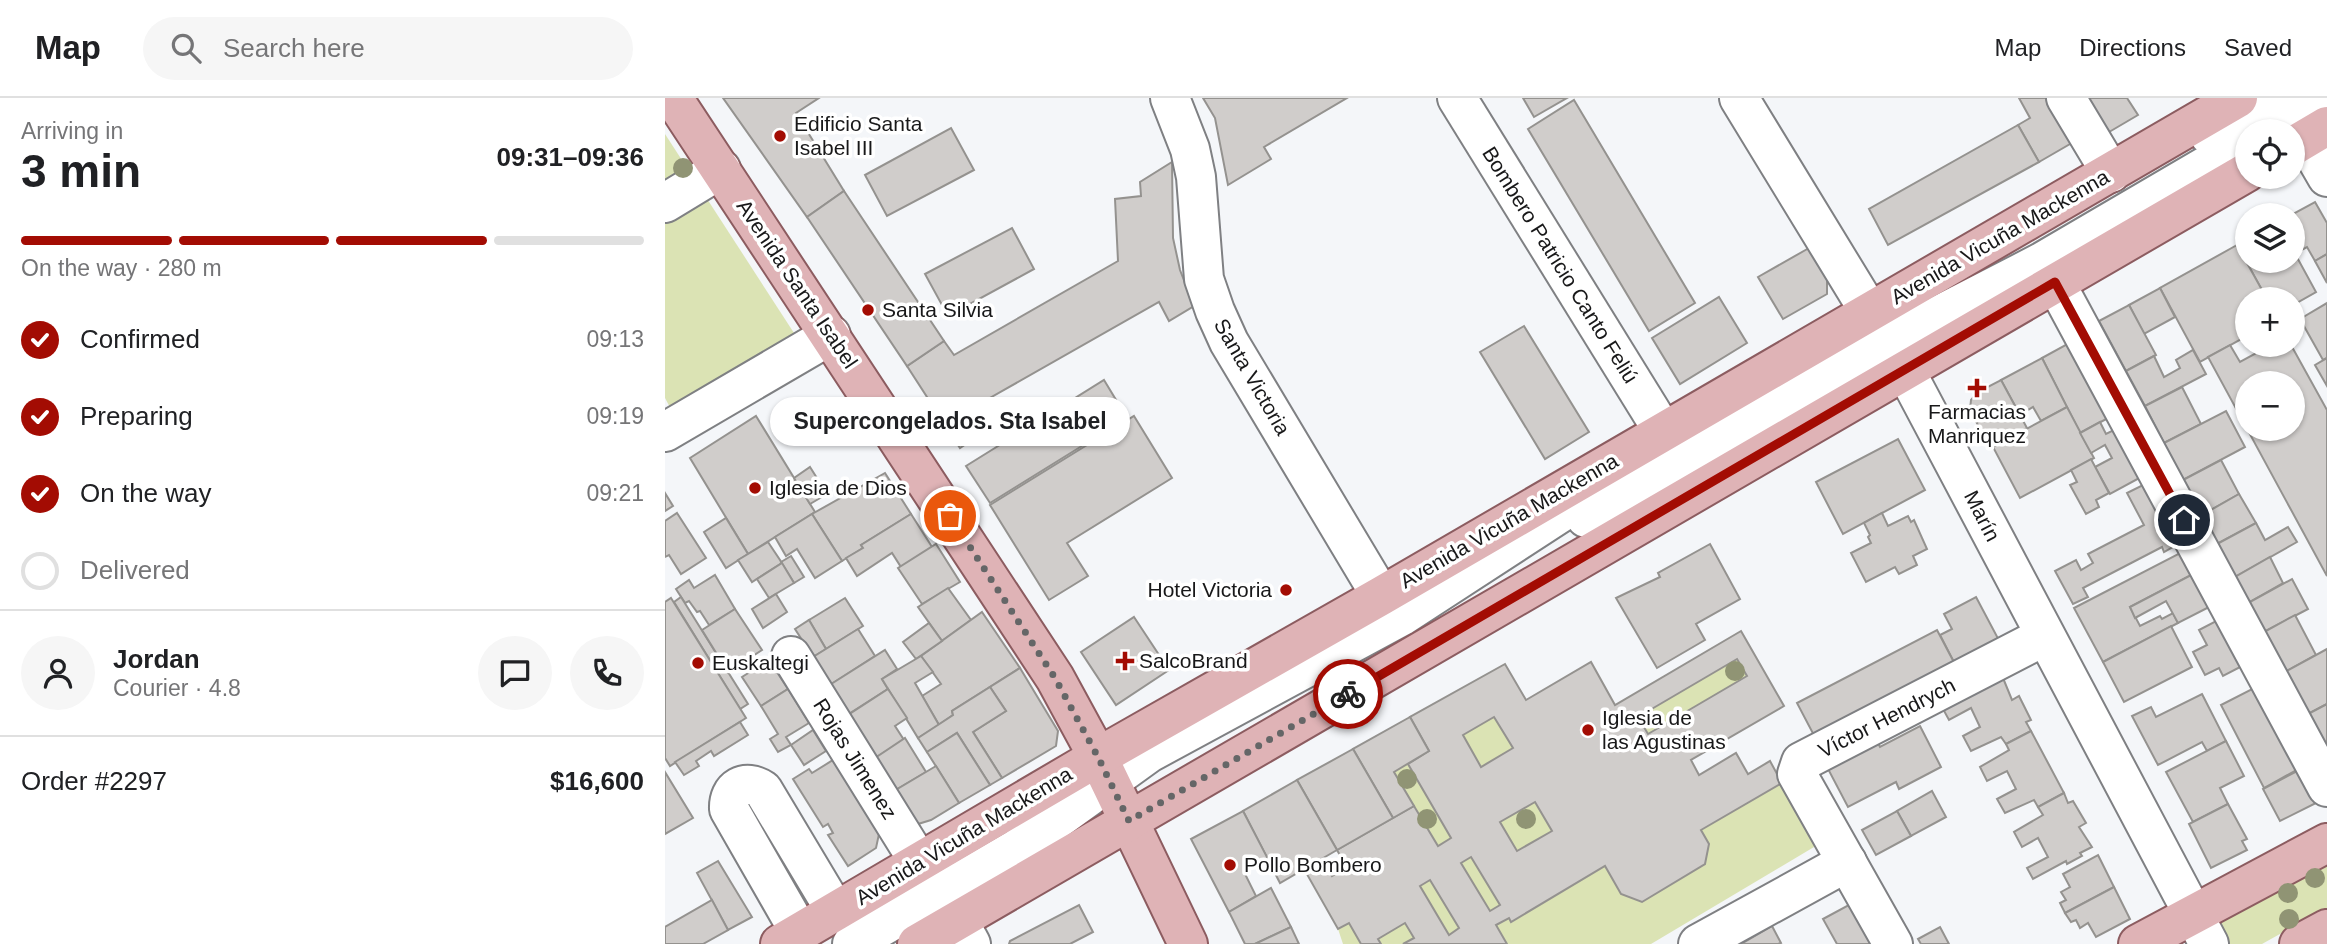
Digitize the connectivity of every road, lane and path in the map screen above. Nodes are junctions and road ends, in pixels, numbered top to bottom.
1 (673, 98) edge
2 (1170, 98) edge
3 (1457, 98) edge
4 (1739, 98) edge
5 (2066, 98) edge
6 (2238, 98) edge
7 (2270, 98) edge
8 (2312, 98) edge
9 (2281, 119) edge
10 (2308, 137) edge
11 (2235, 149) edge
12 (721, 169) junction
13 (2111, 173) junction
14 (2327, 177) edge
15 (2235, 179) edge
16 (665, 203) edge
17 (2055, 282) junction
18 (831, 335) junction
19 (1886, 337) junction
20 (1663, 431) junction
21 (665, 432) edge
22 (1381, 596) junction
23 (2045, 636) junction
24 (791, 656) dead end
25 (2327, 788) edge
26 (1114, 790) junction
27 (2327, 843) edge
28 (919, 862) junction
29 (1847, 862) junction
30 (844, 928) edge
31 (2200, 929) edge
32 (2327, 929) edge
33 (964, 932) edge
34 (790, 938) edge
35 (882, 944) edge
36 (917, 944) edge
37 (1188, 944) edge
38 (1698, 944) edge
39 (1893, 944) edge
40 (2138, 944) edge
41 (2299, 944) edge

1 - 12 main road, Avenida Santa Isabel
2 - 22 street, Santa Victoria
3 - 20 street, Bombero Patricio Canto Feliú
4 - 19 street, Marín
5 - 13 street
6 - 13 main road, Avenida Vicuña Mackenna
7 - 19 street
8 - 9 street
10 - 14 street
11 - 19 street
12 - 16 street
12 - 18 main road, Avenida Santa Isabel
13 - 19 main road, Avenida Vicuña Mackenna
15 - 17 main road, Avenida Vicuña Mackenna
17 - 19 main road, Avenida Vicuña Mackenna
17 - 25 street
18 - 21 street
18 - 26 main road, Avenida Santa Isabel
19 - 20 main road, Avenida Vicuña Mackenna
19 - 23 street, Marín
19 - 26 main road, Avenida Vicuña Mackenna
19 - 26 street
20 - 22 main road, Avenida Vicuña Mackenna
22 - 26 main road, Avenida Vicuña Mackenna
23 - 29 street, Víctor Hendrych
23 - 31 street, Marín
24 - 28 street, Rojas Jimenez
26 - 28 main road, Avenida Vicuña Mackenna
26 - 30 street
26 - 33 main road, Avenida Vicuña Mackenna
26 - 35 street
26 - 37 main road, Avenida Santa Isabel
27 - 31 main road
28 - 30 main road, Avenida Vicuña Mackenna
29 - 38 street
29 - 39 street, Víctor Hendrych
30 - 34 main road, Avenida Vicuña Mackenna
30 - 34 street
31 - 40 main road
32 - 41 main road
33 - 36 main road, Avenida Vicuña Mackenna

